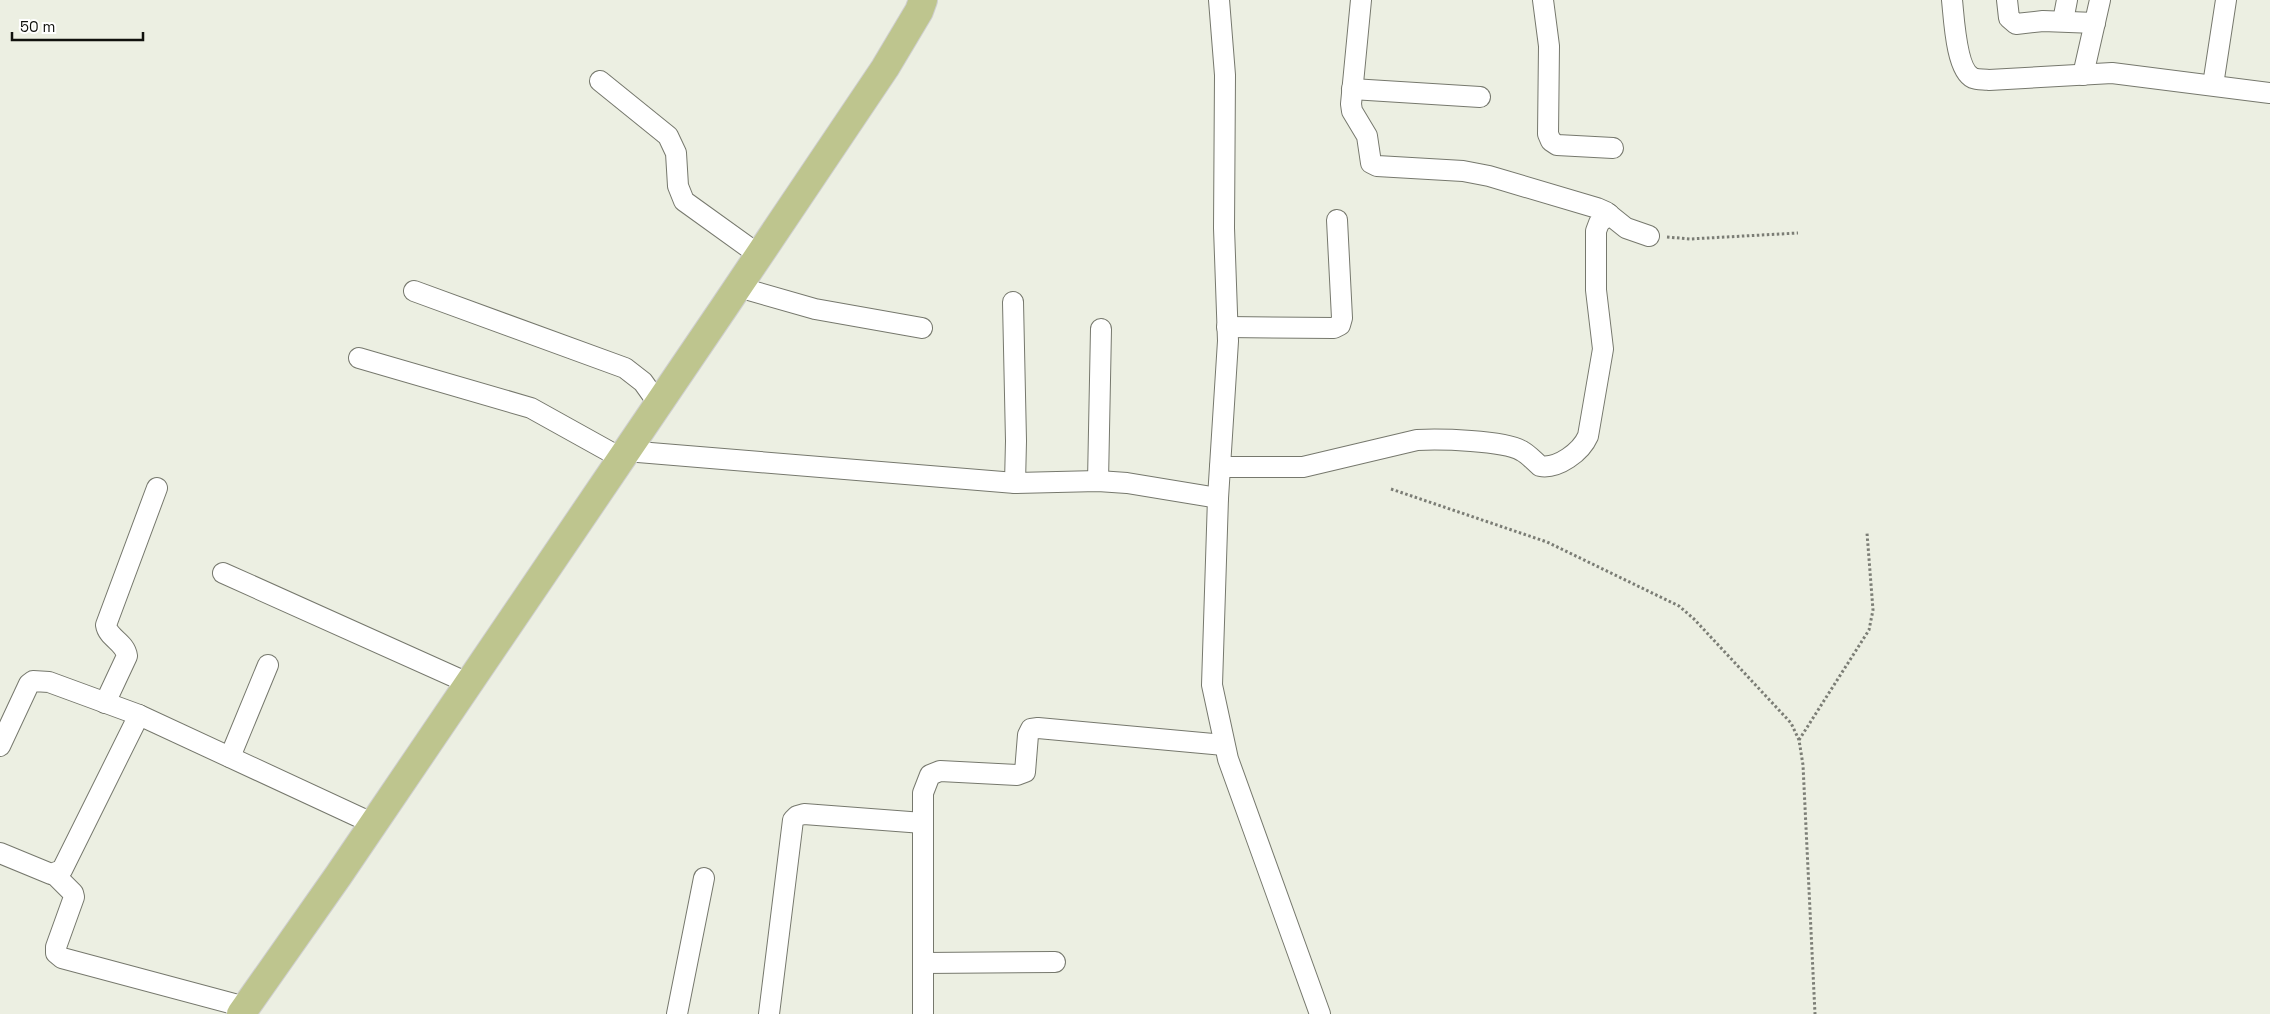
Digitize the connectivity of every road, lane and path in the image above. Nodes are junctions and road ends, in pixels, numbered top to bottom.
1 (924, 0) edge
2 (1219, 0) edge
3 (1361, 0) edge
4 (1543, 0) edge
5 (1952, 0) edge
6 (2006, 0) edge
7 (2067, 0) edge
8 (2100, 0) edge
9 (2226, 0) edge
10 (2063, 21) junction
11 (2095, 23) junction
12 (2083, 75) junction
13 (600, 81) dead end
14 (2213, 85) junction
15 (1352, 89) junction
16 (2270, 93) edge
17 (1480, 97) dead end
18 (1613, 148) dead end
19 (1609, 214) junction
20 (1337, 220) dead end
21 (1798, 233) dead end
22 (1649, 236) joint
23 (759, 255) junction
24 (738, 288) junction
25 (414, 291) dead end
26 (1012, 302) dead end
27 (1227, 327) junction
28 (922, 328) dead end
29 (1101, 329) dead end
30 (359, 358) dead end
31 (658, 403) junction
32 (623, 454) junction
33 (1220, 468) junction
34 (1098, 481) junction
35 (1015, 482) junction
36 (157, 488) dead end
37 (1391, 490) dead end
38 (1218, 498) junction
39 (1867, 533) dead end
40 (223, 573) dead end
41 (268, 665) dead end
42 (468, 683) junction
43 (105, 703) junction
44 (139, 716) junction
45 (1800, 740) junction
46 (1224, 745) junction
47 (0, 746) edge
48 (230, 757) junction
49 (923, 823) junction
50 (374, 824) junction
51 (0, 854) edge
52 (54, 874) junction
53 (704, 878) dead end
54 (1054, 962) dead end
55 (924, 963) junction
56 (243, 1011) edge
57 (677, 1014) edge
58 (769, 1014) edge
59 (923, 1014) edge
60 (1320, 1014) edge
61 (1815, 1014) edge

1 - 23 main road
2 - 27 street
3 - 15 street
4 - 18 street
5 - 12 street
6 - 10 street
7 - 10 street
8 - 11 street
9 - 14 street
10 - 11 street
11 - 12 street
12 - 14 street
13 - 23 street
14 - 16 street
15 - 17 street
15 - 19 street
19 - 22 street
19 - 33 street
20 - 27 street
21 - 22 path
23 - 24 main road
24 - 28 street
24 - 31 main road
25 - 31 street
26 - 35 street
27 - 33 street
29 - 34 street
30 - 32 street
31 - 32 main road
32 - 35 street
32 - 42 main road
33 - 38 street
34 - 35 street
34 - 38 street
36 - 43 street
37 - 45 path
38 - 46 street
39 - 45 path
40 - 42 street
41 - 48 street
42 - 50 main road
43 - 44 street
43 - 47 street
44 - 48 street
44 - 52 street
45 - 61 path
46 - 49 street
46 - 60 street
48 - 50 street
49 - 55 street
49 - 58 street
50 - 56 main road
51 - 52 street
52 - 56 street
53 - 57 street
54 - 55 street
55 - 59 street

